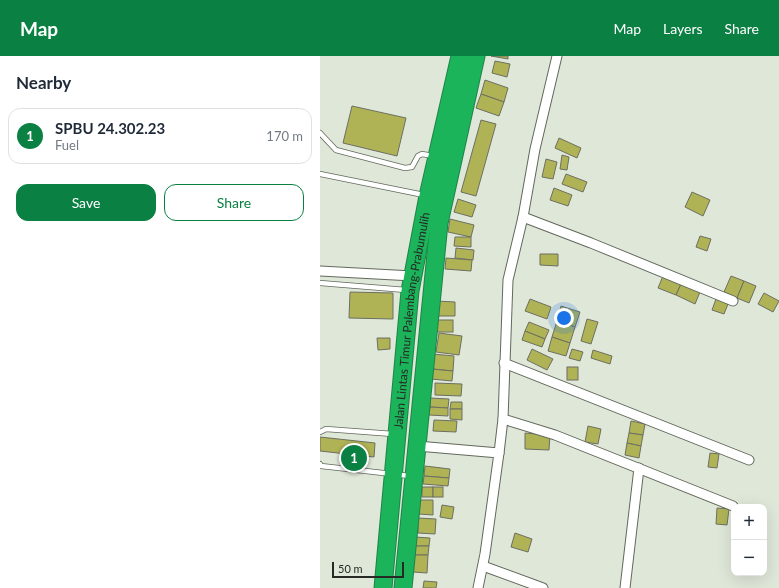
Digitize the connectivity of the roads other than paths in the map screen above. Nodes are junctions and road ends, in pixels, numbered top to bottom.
1 (460, 56) edge
2 (476, 56) edge
3 (556, 56) edge
4 (320, 133) edge
5 (437, 157) junction
6 (320, 174) edge
7 (428, 196) junction
8 (523, 217) junction
9 (320, 271) edge
10 (320, 283) edge
11 (411, 284) junction
12 (733, 301) dead end
13 (504, 363) junction
14 (503, 419) junction
15 (320, 432) edge
16 (410, 437) junction
17 (499, 453) junction
18 (749, 460) dead end
19 (320, 464) edge
20 (639, 468) junction
21 (394, 474) junction
22 (414, 476) junction
23 (731, 505) edge
24 (483, 566) junction
25 (383, 588) edge
26 (403, 588) edge
27 (478, 588) edge
28 (543, 588) edge
29 (625, 588) edge

1 - 5 highway, Jalan Lintas Timur Palembang-Prabumulih
2 - 16 highway, Jalan Lintas Timur Palembang-Prabumulih
3 - 8 street
4 - 5 lane
5 - 7 highway, Jalan Lintas Timur Palembang-Prabumulih
6 - 7 lane
7 - 11 highway, Jalan Lintas Timur Palembang-Prabumulih
8 - 12 street
8 - 13 street
9 - 11 street
10 - 11 lane
11 - 16 highway, Jalan Lintas Timur Palembang-Prabumulih
13 - 14 street
13 - 18 street
14 - 17 street
14 - 20 street
15 - 16 lane
16 - 17 street
16 - 21 highway, Jalan Lintas Timur Palembang-Prabumulih
16 - 22 highway, Jalan Lintas Timur Palembang-Prabumulih
17 - 24 street
19 - 21 lane
20 - 23 street
20 - 29 street
21 - 22 lane
21 - 25 highway, Jalan Lintas Timur Palembang-Prabumulih
22 - 26 highway, Jalan Lintas Timur Palembang-Prabumulih
24 - 27 street
24 - 28 street

